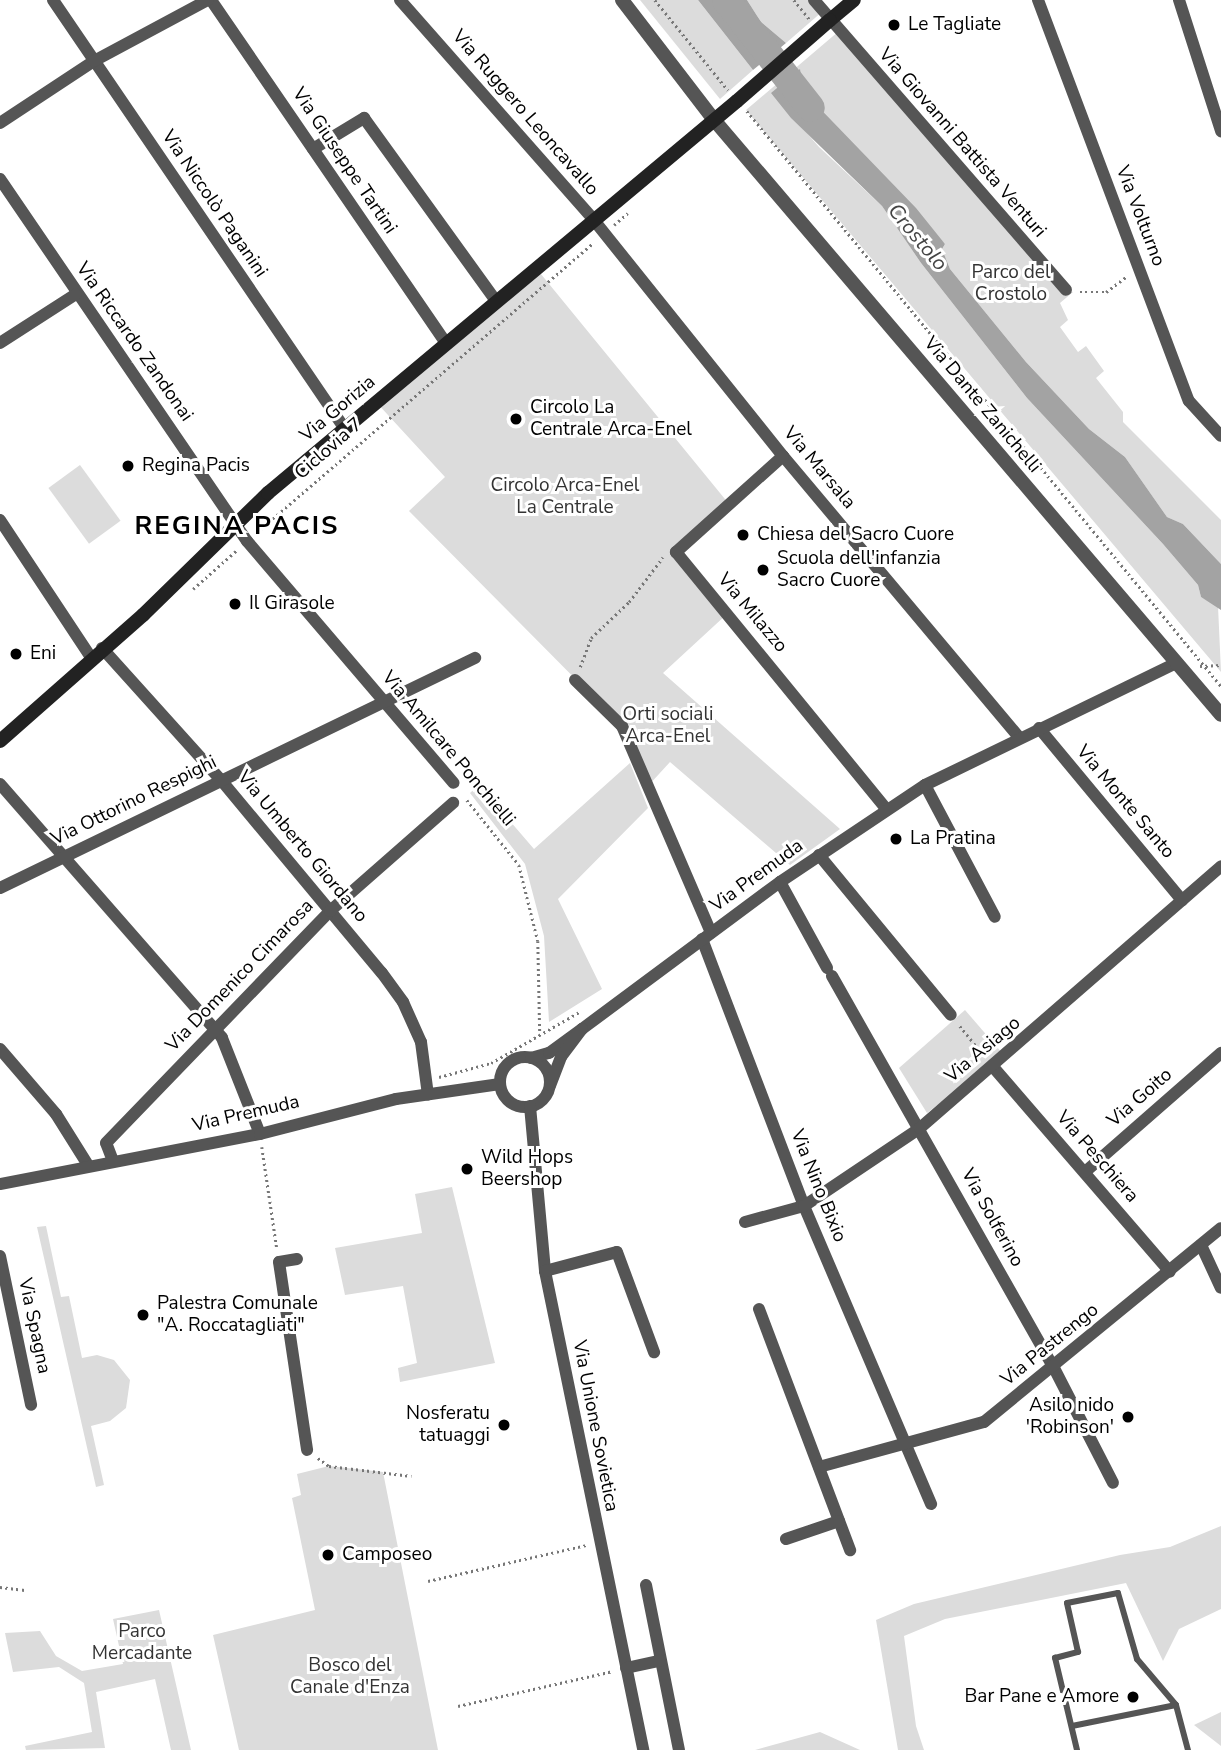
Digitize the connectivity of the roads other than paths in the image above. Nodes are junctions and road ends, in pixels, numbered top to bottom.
1 (52, 0) edge
2 (210, 0) edge
3 (400, 0) edge
4 (622, 0) edge
5 (814, 0) edge
6 (854, 0) edge
7 (1038, 0) edge
8 (1179, 0) edge
9 (830, 20) junction
10 (94, 61) junction
11 (0, 123) edge
12 (719, 125) junction
13 (1221, 131) edge
14 (313, 149) junction
15 (0, 179) edge
16 (593, 219) junction
17 (1066, 290) road end
18 (76, 294) junction
19 (496, 301) junction
20 (0, 343) edge
21 (446, 343) junction
22 (345, 429) junction
23 (1221, 436) edge
24 (783, 456) junction
25 (0, 520) edge
26 (237, 526) junction
27 (103, 648) junction
28 (475, 658) dead end
29 (92, 659) junction
30 (1176, 663) junction
31 (575, 680) road end
32 (383, 700) junction
33 (1221, 715) edge
34 (1039, 728) junction
35 (1019, 737) junction
36 (0, 741) edge
37 (221, 780) junction
38 (454, 783) road end
39 (0, 784) edge
40 (925, 785) junction
41 (453, 803) dead end
42 (887, 810) junction
43 (819, 855) junction
44 (65, 856) junction
45 (1221, 866) edge
46 (780, 883) junction
47 (0, 888) edge
48 (1182, 900) junction
49 (330, 911) junction
50 (995, 917) dead end
51 (707, 936) junction
52 (951, 1015) road end
53 (582, 1029) junction
54 (214, 1030) junction
55 (0, 1049) edge
56 (1221, 1053) edge
57 (531, 1058) junction
58 (994, 1068) junction
59 (500, 1084) junction
60 (550, 1085) junction
61 (428, 1095) junction
62 (530, 1106) junction
63 (920, 1128) junction
64 (260, 1134) junction
65 (113, 1161) junction
66 (88, 1165) junction
67 (1085, 1172) junction
68 (0, 1184) edge
69 (804, 1206) junction
70 (745, 1222) dead end
71 (1221, 1228) edge
72 (1201, 1245) junction
73 (0, 1256) edge
74 (297, 1259) dead end
75 (545, 1271) junction
76 (1170, 1272) junction
77 (1221, 1288) edge
78 (759, 1309) dead end
79 (654, 1352) dead end
80 (1054, 1368) junction
81 (31, 1405) dead end
82 (907, 1445) junction
83 (307, 1450) road end
84 (819, 1467) junction
85 (1113, 1483) dead end
86 (931, 1504) dead end
87 (839, 1521) junction
88 (786, 1539) dead end
89 (850, 1550) dead end
90 (646, 1585) dead end
91 (660, 1661) junction
92 (626, 1668) junction
93 (1176, 1705) junction
94 (1072, 1726) junction
95 (643, 1750) edge
96 (678, 1750) edge
97 (1077, 1750) edge
98 (1188, 1750) edge

1 - 10 street, Via Niccolò Paganini
2 - 10 street
2 - 14 street, Via Giuseppe Tartini
3 - 16 street, Via Ruggero Leoncavallo
4 - 12 street, Via Dante Zanichelli
5 - 9 street, Via Giovanni Battista Venturi
6 - 9 main road, Via Gorizia
7 - 23 street, Via Volturno
8 - 13 street
9 - 12 main road, Via Gorizia, bridge
9 - 17 street, Via Giovanni Battista Venturi
10 - 11 street
10 - 22 street, Via Niccolò Paganini
12 - 16 main road, Via Gorizia
12 - 30 street, Via Dante Zanichelli
14 - 19 street
14 - 21 street, Via Giuseppe Tartini
15 - 18 street, Via Riccardo Zandonai
16 - 19 main road, Via Gorizia
16 - 24 street, Via Marsala
18 - 20 street
18 - 26 street, Via Riccardo Zandonai
19 - 21 main road, Via Gorizia
21 - 22 main road, Via Gorizia
22 - 26 main road, Via Gorizia
24 - 35 street, Via Marsala
24 - 42 street, Via Milazzo
25 - 29 street
26 - 27 main road, Via Gorizia
26 - 32 street, Via Amilcare Ponchielli
27 - 29 main road, Via Gorizia
27 - 37 street, Via Umberto Giordano
28 - 32 street, Via Ottorino Respighi
29 - 36 main road, Via Gorizia
30 - 33 street, Via Dante Zanichelli
30 - 34 street, Via Premuda
31 - 51 street, Via Nino Bixio
32 - 37 street, Via Ottorino Respighi
32 - 38 street, Via Amilcare Ponchielli
34 - 35 street, Via Premuda
34 - 48 street, Via Monte Santo
35 - 40 street, Via Premuda
37 - 44 street, Via Ottorino Respighi
37 - 49 street, Via Umberto Giordano
39 - 44 street
40 - 42 street, Via Premuda
40 - 50 street
41 - 49 street, Via Domenico Cimarosa
42 - 43 street, Via Premuda
43 - 46 street, Via Premuda
43 - 52 street
44 - 47 street, Via Ottorino Respighi
44 - 54 street
45 - 48 street, Via Asiago
46 - 51 street, Via Premuda
46 - 63 street, Via Solferino
48 - 58 street, Via Asiago
49 - 54 street, Via Domenico Cimarosa
49 - 61 street, Via Umberto Giordano
51 - 53 street, Via Premuda
51 - 69 street, Via Nino Bixio
53 - 57 street, Via Premuda
53 - 60 street, Via Premuda
54 - 64 street
54 - 65 street, Via Domenico Cimarosa
55 - 66 street
56 - 67 street, Via Goito
57 - 59 street, Via Premuda
57 - 60 street
58 - 63 street, Via Asiago
58 - 67 street, Via Peschiera
59 - 61 street, Via Premuda
59 - 62 street
60 - 62 street, Via Premuda
61 - 64 street, Via Premuda
62 - 75 street, Via Unione Sovietica
63 - 69 street, Via Asiago
63 - 80 street, Via Solferino
64 - 65 street, Via Premuda
65 - 66 street, Via Premuda
66 - 68 street, Via Premuda
67 - 76 street, Via Peschiera
69 - 70 street, Via Asiago
69 - 82 street, Via Nino Bixio
71 - 72 street, Via Pastrengo
72 - 76 street, Via Pastrengo
72 - 77 street
73 - 81 street, Via Spagna
74 - 83 street
75 - 79 street
75 - 92 street, Via Unione Sovietica
76 - 80 street, Via Pastrengo
78 - 84 street
80 - 82 street, Via Pastrengo
80 - 85 street, Via Solferino
82 - 84 street
82 - 86 street, Via Nino Bixio
84 - 87 street
87 - 88 street
87 - 89 street
90 - 91 street
91 - 92 street
91 - 96 street
92 - 95 street, Via Unione Sovietica
93 - 94 lane
93 - 94 lane
93 - 98 lane
94 - 97 lane

